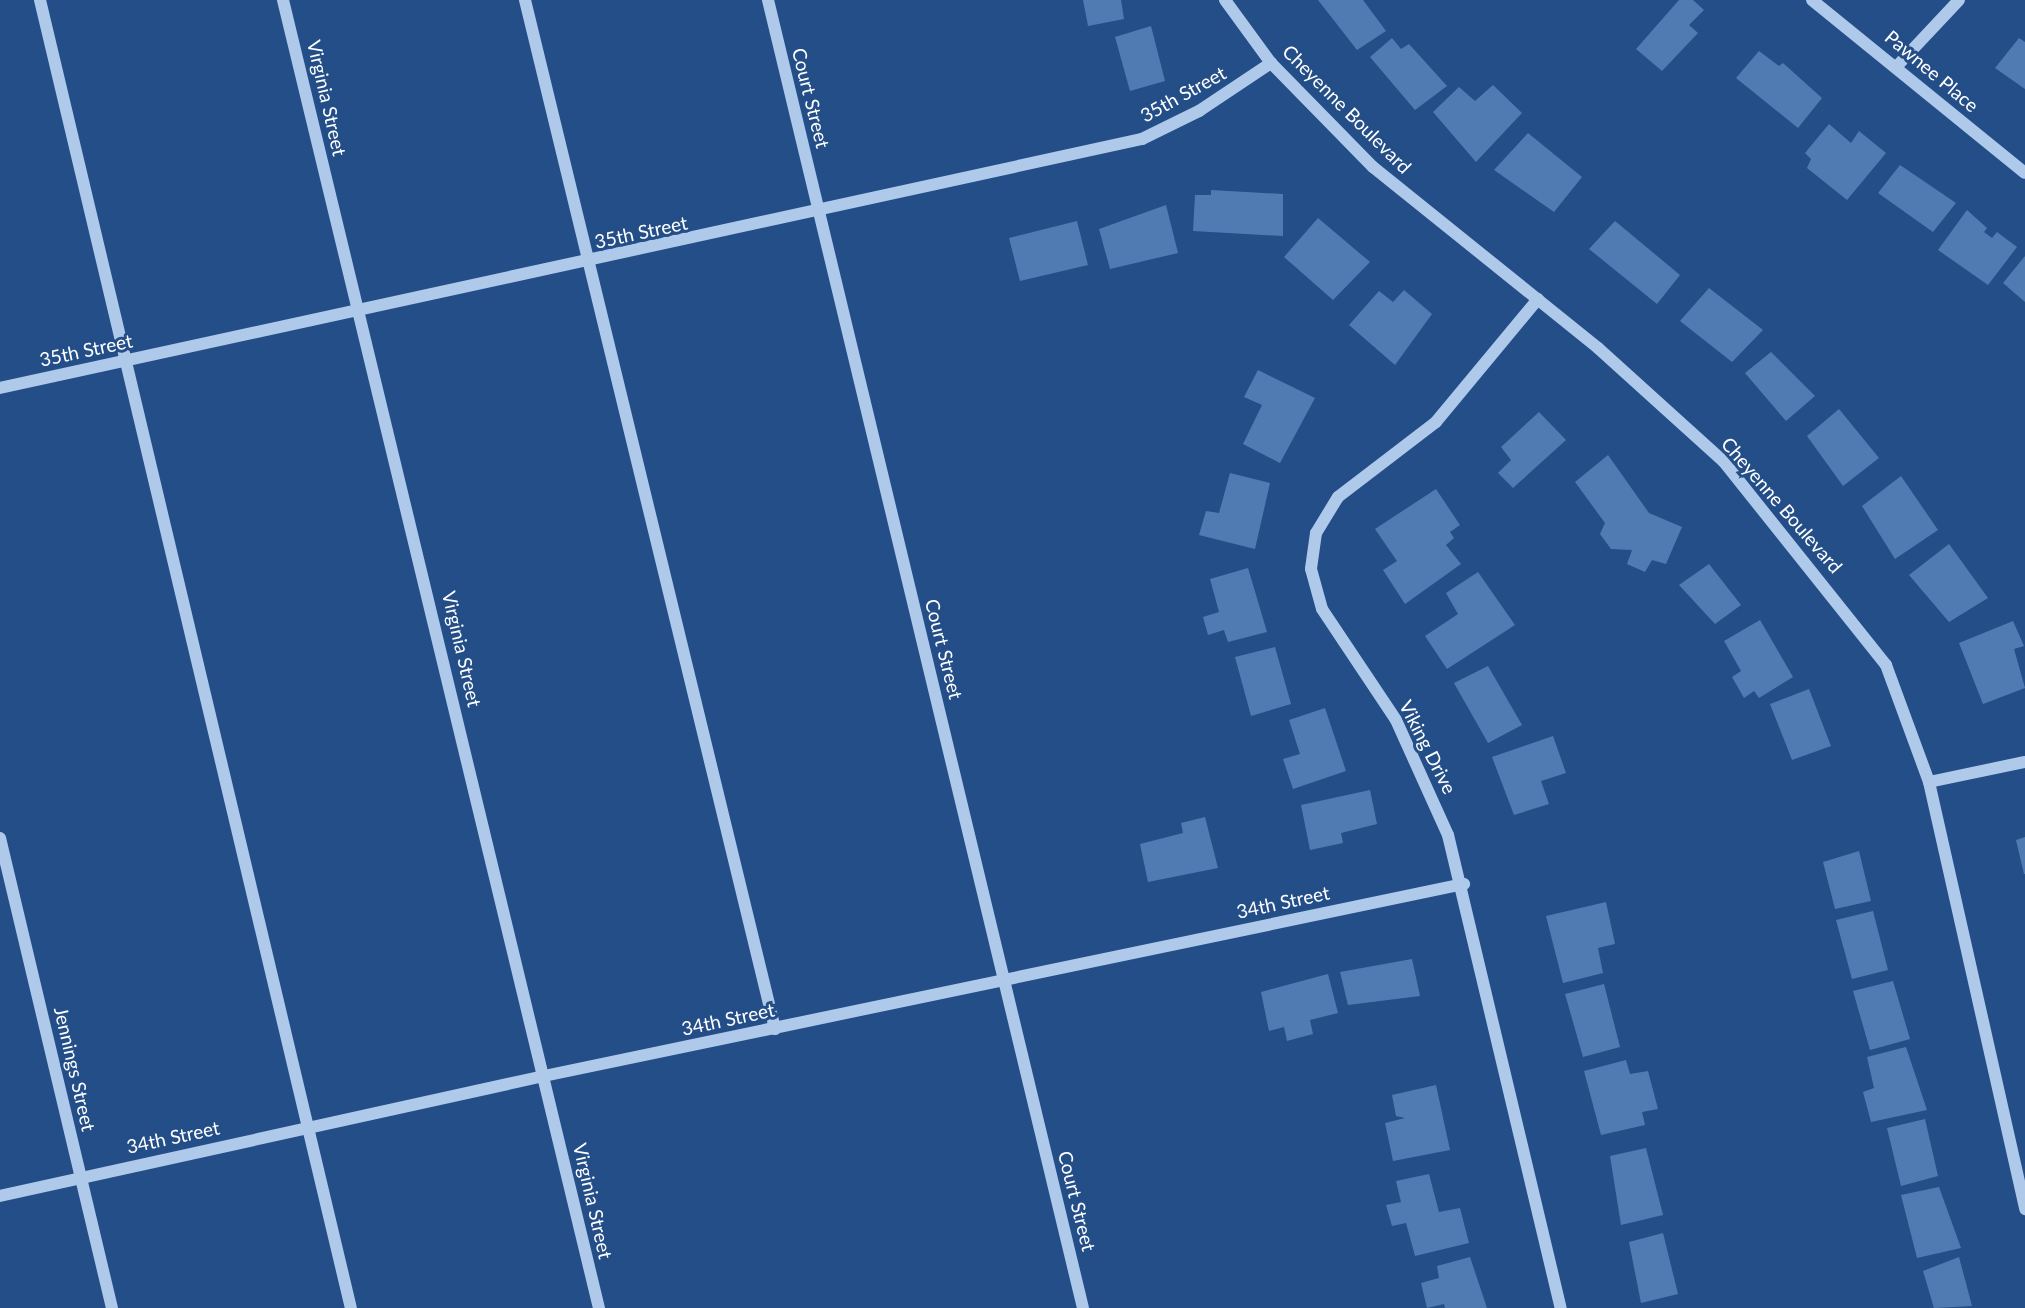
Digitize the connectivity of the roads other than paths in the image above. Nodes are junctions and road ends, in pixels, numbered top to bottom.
1 (40, 0) edge
2 (284, 0) edge
3 (525, 0) edge
4 (768, 0) edge
5 (1225, 0) edge
6 (1812, 0) edge
7 (1959, 0) edge
8 (1271, 63) junction
9 (1898, 65) junction
10 (2025, 173) edge
11 (820, 212) junction
12 (588, 263) junction
13 (1538, 299) junction
14 (358, 312) junction
15 (127, 360) junction
16 (0, 388) edge
17 (2025, 762) edge
18 (1930, 782) junction
19 (0, 838) edge
20 (1464, 884) junction
21 (1004, 980) junction
22 (775, 1029) junction
23 (544, 1076) junction
24 (311, 1128) junction
25 (81, 1176) junction
26 (0, 1196) edge
27 (2025, 1209) edge
28 (112, 1308) edge
29 (351, 1308) edge
30 (599, 1308) edge
31 (1083, 1308) edge
32 (1561, 1308) edge

1 - 15 street
2 - 14 street, Virginia Street
3 - 12 street
4 - 11 street, Court Street
5 - 8 street, Cheyenne Boulevard
6 - 9 street, Pawnee Place
7 - 9 street
8 - 11 street, 35th Street
8 - 13 street, Cheyenne Boulevard
9 - 10 street, Pawnee Place
11 - 12 street, 35th Street
11 - 21 street, Court Street
12 - 14 street, 35th Street
12 - 22 street
13 - 18 street, Cheyenne Boulevard
13 - 20 street, Viking Drive
14 - 15 street, 35th Street
14 - 23 street, Virginia Street
15 - 16 street, 35th Street
15 - 24 street
17 - 18 street
18 - 27 street, Cheyenne Boulevard
19 - 25 street, Jennings Street
20 - 21 street, 34th Street
20 - 32 street, Viking Drive
21 - 22 street, 34th Street
21 - 31 street, Court Street
22 - 23 street, 34th Street
23 - 24 street, 34th Street
23 - 30 street, Virginia Street
24 - 25 street, 34th Street
24 - 29 street
25 - 26 street, 34th Street
25 - 28 street, Jennings Street

